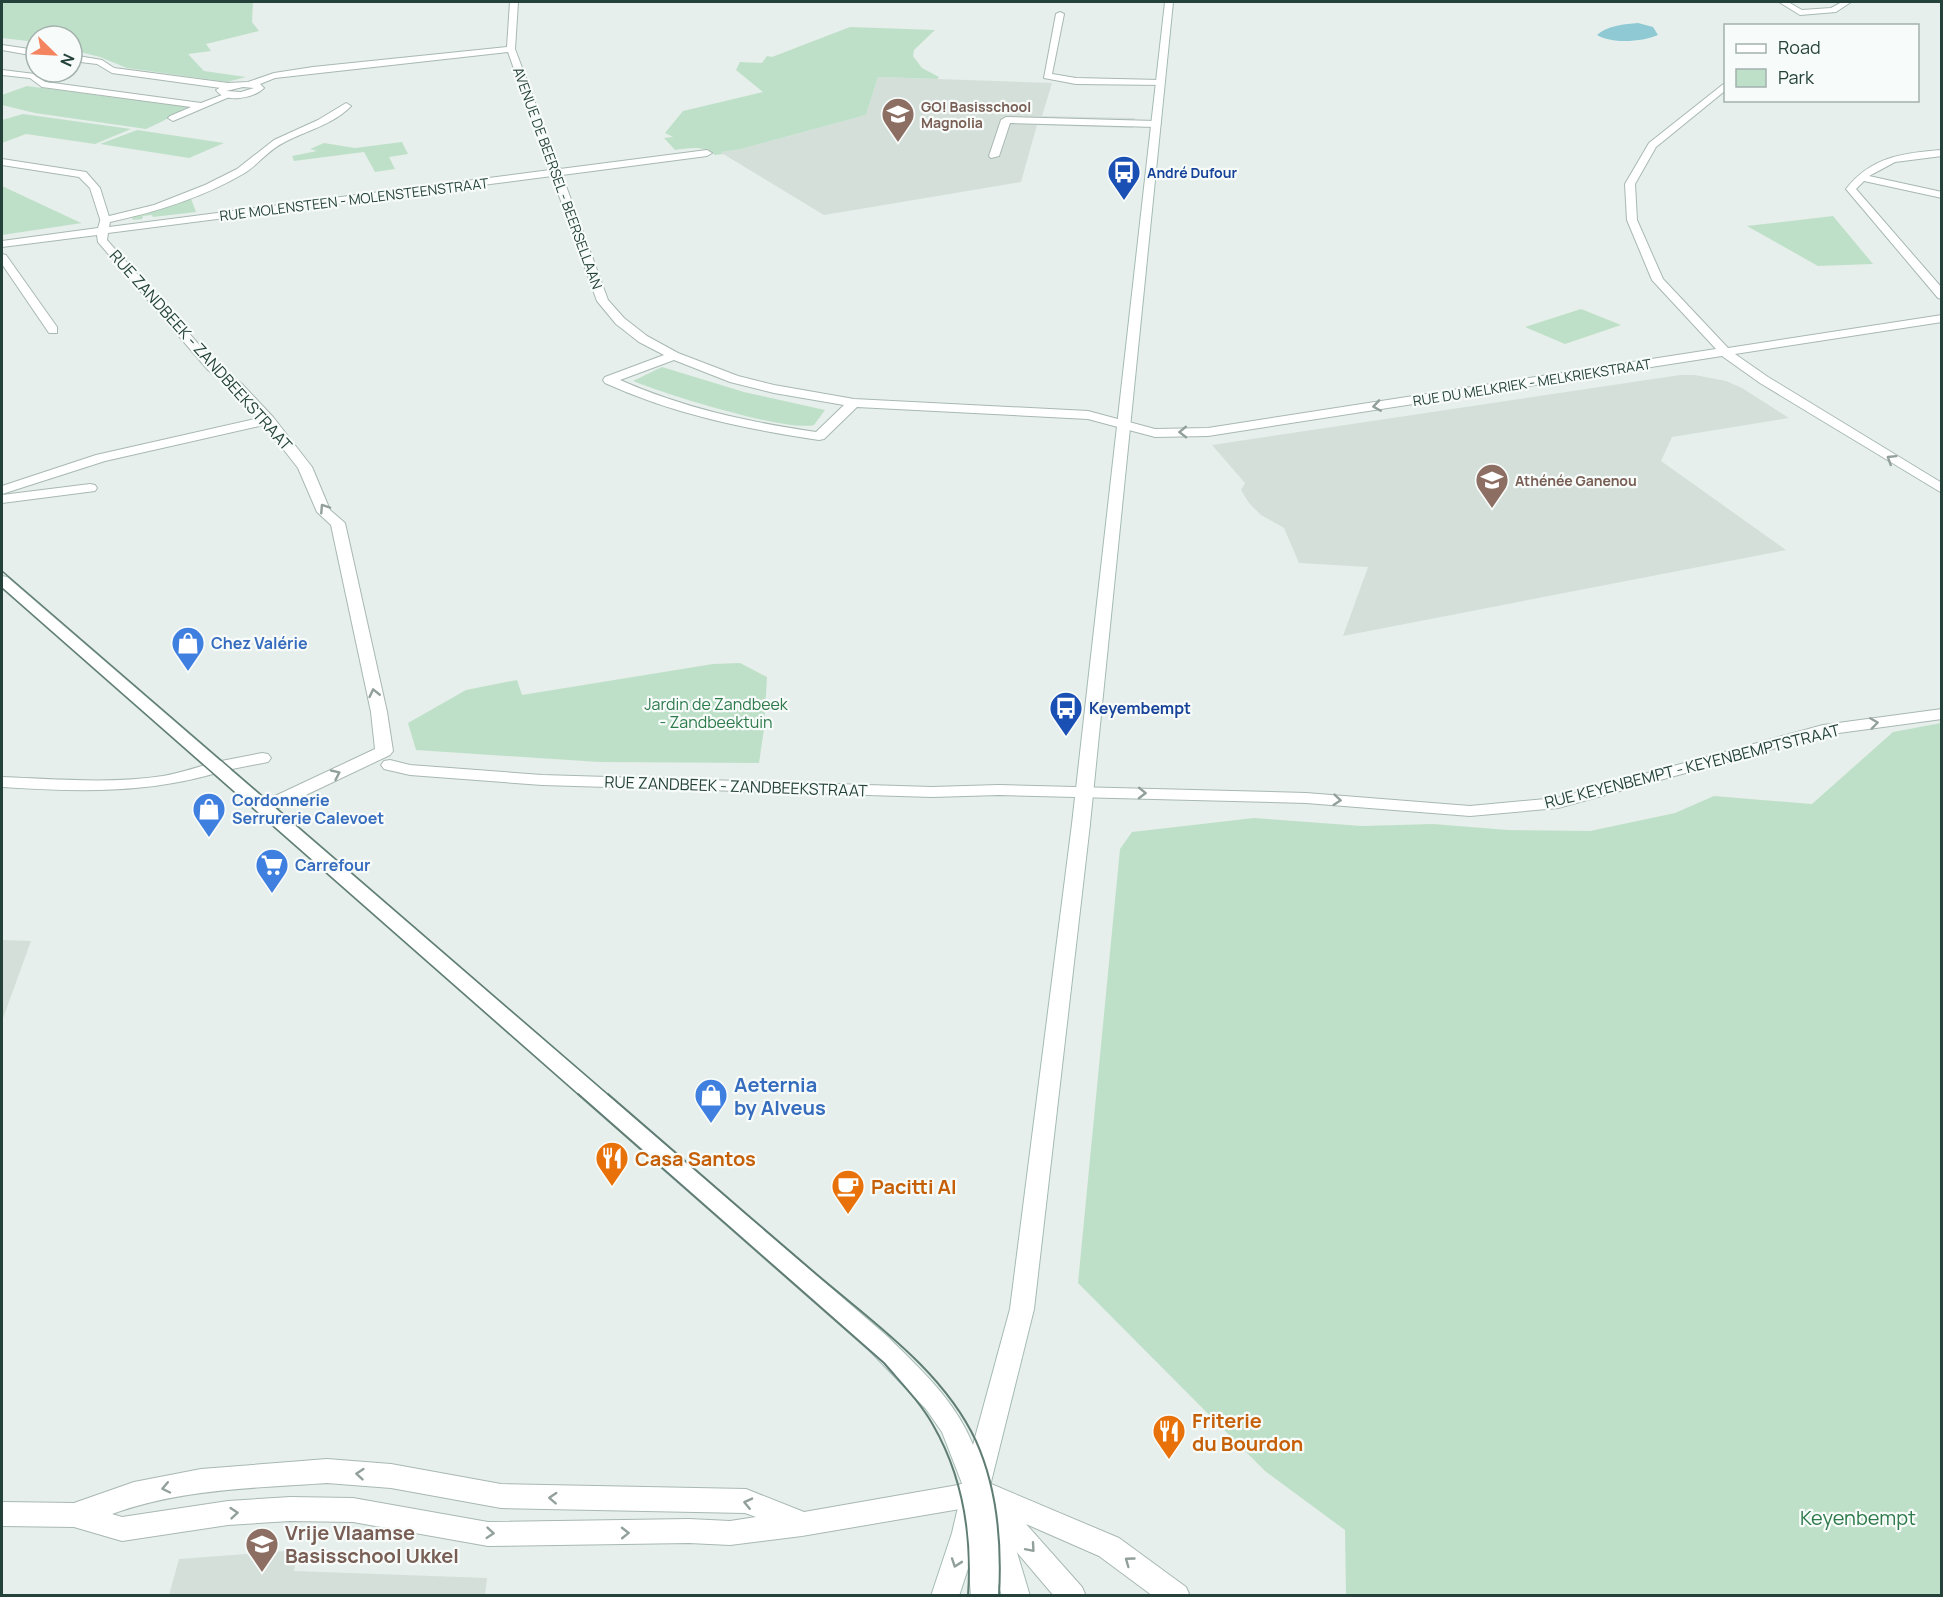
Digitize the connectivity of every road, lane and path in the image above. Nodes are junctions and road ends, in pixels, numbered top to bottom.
1 (514, 2) edge
2 (1169, 2) edge
3 (1783, 2) edge
4 (1847, 2) edge
5 (1800, 13) junction
6 (1060, 14) dead end
7 (1800, 24) dead end
8 (2, 48) edge
9 (511, 49) junction
10 (24, 51) edge
11 (84, 60) edge
12 (2, 73) edge
13 (1160, 83) junction
14 (1724, 86) edge
15 (229, 90) junction
16 (202, 106) junction
17 (346, 106) dead end
18 (173, 118) dead end
19 (1156, 124) junction
20 (707, 153) dead end
21 (1941, 153) edge
22 (994, 156) dead end
23 (2, 162) edge
24 (556, 173) junction
25 (1860, 177) junction
26 (1941, 195) edge
27 (103, 225) junction
28 (2, 244) edge
29 (2, 257) edge
30 (16, 278) junction
31 (2, 280) edge
32 (1941, 296) edge
33 (1941, 318) edge
34 (53, 330) dead end
35 (1725, 352) junction
36 (674, 356) junction
37 (854, 403) junction
38 (268, 420) junction
39 (1123, 424) junction
40 (90, 488) dead end
41 (1941, 489) edge
42 (2, 490) edge
43 (2, 499) edge
44 (2, 580) edge
45 (1941, 714) edge
46 (262, 758) dead end
47 (390, 765) dead end
48 (217, 767) junction
49 (2, 782) edge
50 (1083, 792) junction
51 (264, 808) junction
52 (977, 1490) junction
53 (2, 1514) edge
54 (74, 1515) junction
55 (802, 1524) junction
56 (945, 1596) edge
57 (985, 1596) edge
58 (1016, 1596) edge
59 (1072, 1596) edge
60 (1176, 1596) edge

1 - 9 street, AVENUE DE BEERSEL - BEERSELLAAN
2 - 13 street
3 - 5 street
4 - 5 street
5 - 7 street
6 - 13 street
8 - 10 street
9 - 15 street
9 - 24 street, AVENUE DE BEERSEL - BEERSELLAAN
11 - 15 street
12 - 16 street
13 - 19 street
14 - 35 street
15 - 16 street
16 - 18 street
17 - 27 street
19 - 22 street
19 - 39 street
20 - 24 street, RUE MOLENSTEEN - MOLENSTEENSTRAAT
21 - 25 street
23 - 27 street, RUE ZANDBEEK - ZANDBEEKSTRAAT
24 - 27 street, RUE MOLENSTEEN - MOLENSTEENSTRAAT
24 - 36 street, AVENUE DE BEERSEL - BEERSELLAAN
25 - 26 street
25 - 32 street
27 - 28 street, RUE MOLENSTEEN - MOLENSTEENSTRAAT
27 - 38 street, RUE ZANDBEEK - ZANDBEEKSTRAAT
29 - 30 street
30 - 31 street
30 - 34 street
33 - 35 street, RUE DU MELKRIEK - MELKRIEKSTRAAT
35 -> 39 street, RUE DU MELKRIEK - MELKRIEKSTRAAT
41 -> 35 street
36 - 37 street, AVENUE DE BEERSEL - BEERSELLAAN
36 - 37 street
37 - 39 street, AVENUE DE BEERSEL - BEERSELLAAN
38 - 42 street
51 -> 38 street, RUE ZANDBEEK - ZANDBEEKSTRAAT
39 - 50 street
40 - 43 street
44 - 48 street
50 -> 45 street, RUE KEYENBEMPT - KEYENBEMPTSTRAAT
46 - 48 street
47 - 50 street, RUE ZANDBEEK - ZANDBEEKSTRAAT
48 - 49 street
48 - 51 street
50 - 52 street
51 - 52 street
52 - 55 street
52 -> 56 street
52 - 57 street
52 - 58 street
52 -> 59 street
60 -> 52 street
53 - 54 street
54 -> 55 street
55 -> 54 street

